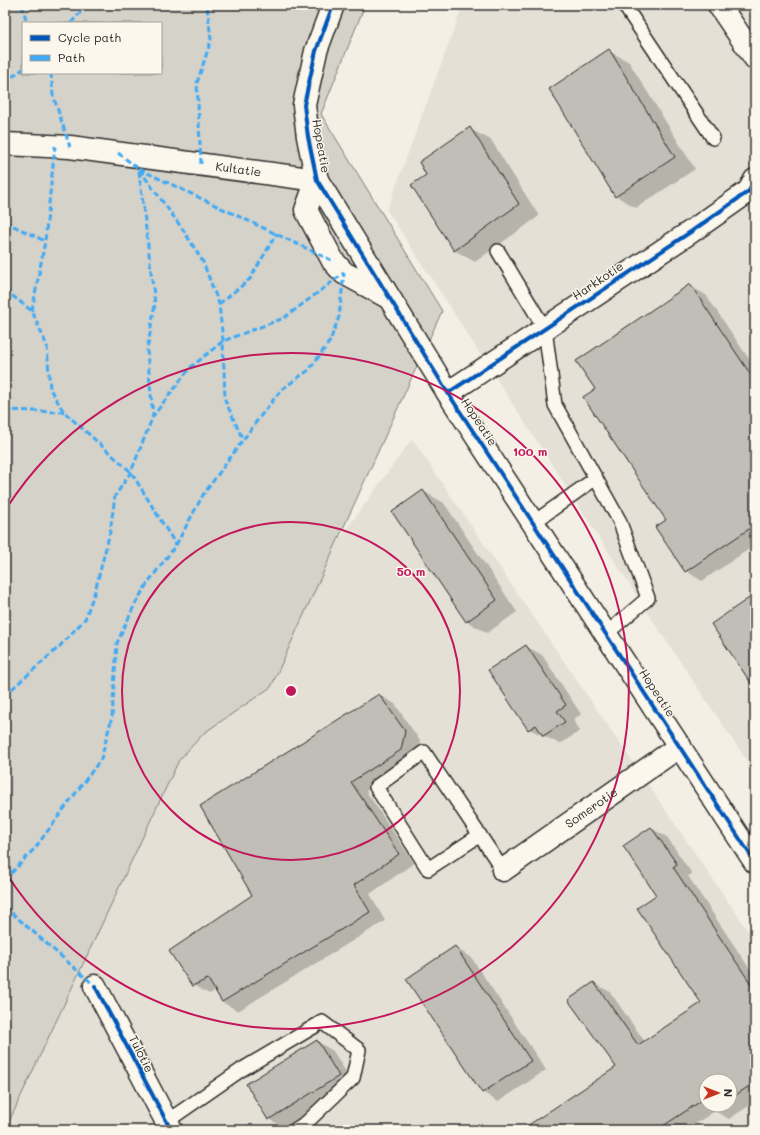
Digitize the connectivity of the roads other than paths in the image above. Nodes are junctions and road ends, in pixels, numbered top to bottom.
1 (332, 5) edge
2 (624, 5) edge
3 (719, 5) edge
4 (755, 56) edge
5 (713, 138) dead end
6 (5, 144) edge
7 (317, 180) junction
8 (755, 180) edge
9 (498, 252) dead end
10 (545, 329) junction
11 (448, 393) junction
12 (596, 478) junction
13 (533, 523) junction
14 (606, 634) junction
15 (680, 746) junction
16 (480, 835) junction
17 (755, 862) edge
18 (503, 870) joint
19 (95, 986) dead end
20 (168, 1126) edge
21 (295, 1130) edge

1 - 7 street, Hopeatie
2 - 5 lane
3 - 4 street
6 - 7 street, Kultatie
7 - 11 street, Hopeatie
8 - 10 street, Harkkotie
9 - 10 lane
10 - 11 street, Harkkotie
10 - 12 lane
11 - 13 street, Hopeatie
12 - 13 lane
12 - 14 lane
13 - 14 street, Hopeatie
14 - 15 street, Hopeatie
15 - 17 street, Hopeatie
15 - 18 street, Somerotie
16 - 16 lane
16 - 18 lane
19 - 20 street, Tulotie
20 - 21 lane

